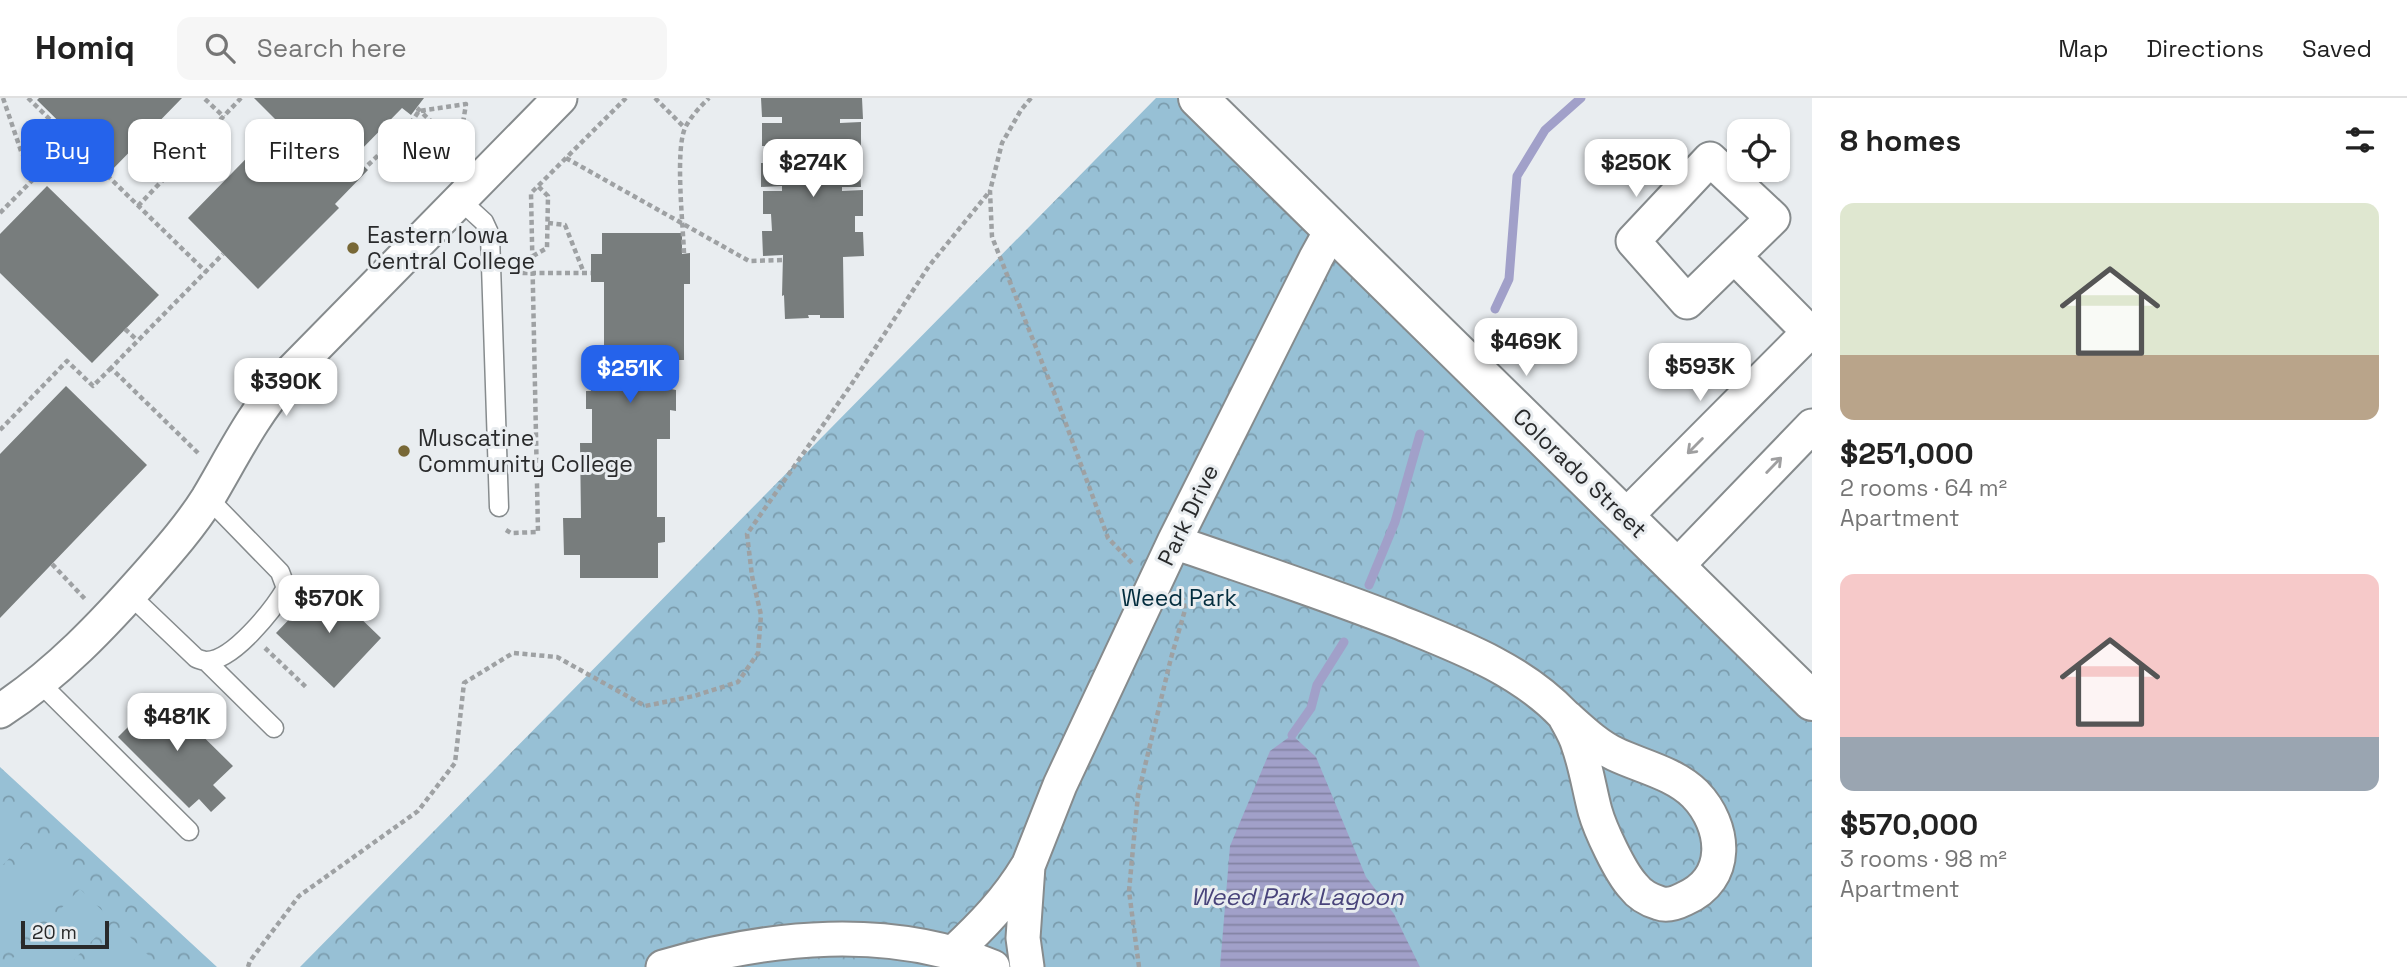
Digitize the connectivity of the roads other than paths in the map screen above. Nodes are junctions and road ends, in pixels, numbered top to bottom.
1 (560, 98) edge
2 (1198, 98) edge
3 (460, 200) junction
4 (1332, 229) junction
5 (1734, 256) dead end
6 (1811, 332) edge
7 (1812, 426) edge
8 (208, 498) junction
9 (499, 507) road end
10 (1625, 517) junction
11 (1174, 542) junction
12 (1676, 567) junction
13 (130, 595) junction
14 (206, 661) junction
15 (40, 683) junction
16 (1812, 701) edge
17 (0, 710) edge
18 (1564, 715) junction
19 (274, 728) dead end
20 (190, 831) dead end
21 (1028, 866) junction
22 (954, 953) junction
23 (663, 967) edge
24 (993, 967) edge
25 (1027, 967) edge

1 - 3 street
2 - 4 street, Colorado Street
3 - 8 street
3 - 9 lane
4 - 10 street, Colorado Street
4 - 11 street, Park Drive
5 - 6 street
6 -> 10 street
12 -> 7 street
8 - 13 street
8 - 14 lane
10 - 12 street, Colorado Street
11 - 18 street
11 - 21 street, Park Drive
12 - 16 street, Colorado Street
13 - 14 lane
13 - 15 street
14 - 19 lane
15 - 17 street
15 - 20 lane
18 - 18 street
21 - 22 street
21 - 25 street, Park Drive
22 - 23 street
22 - 24 street

